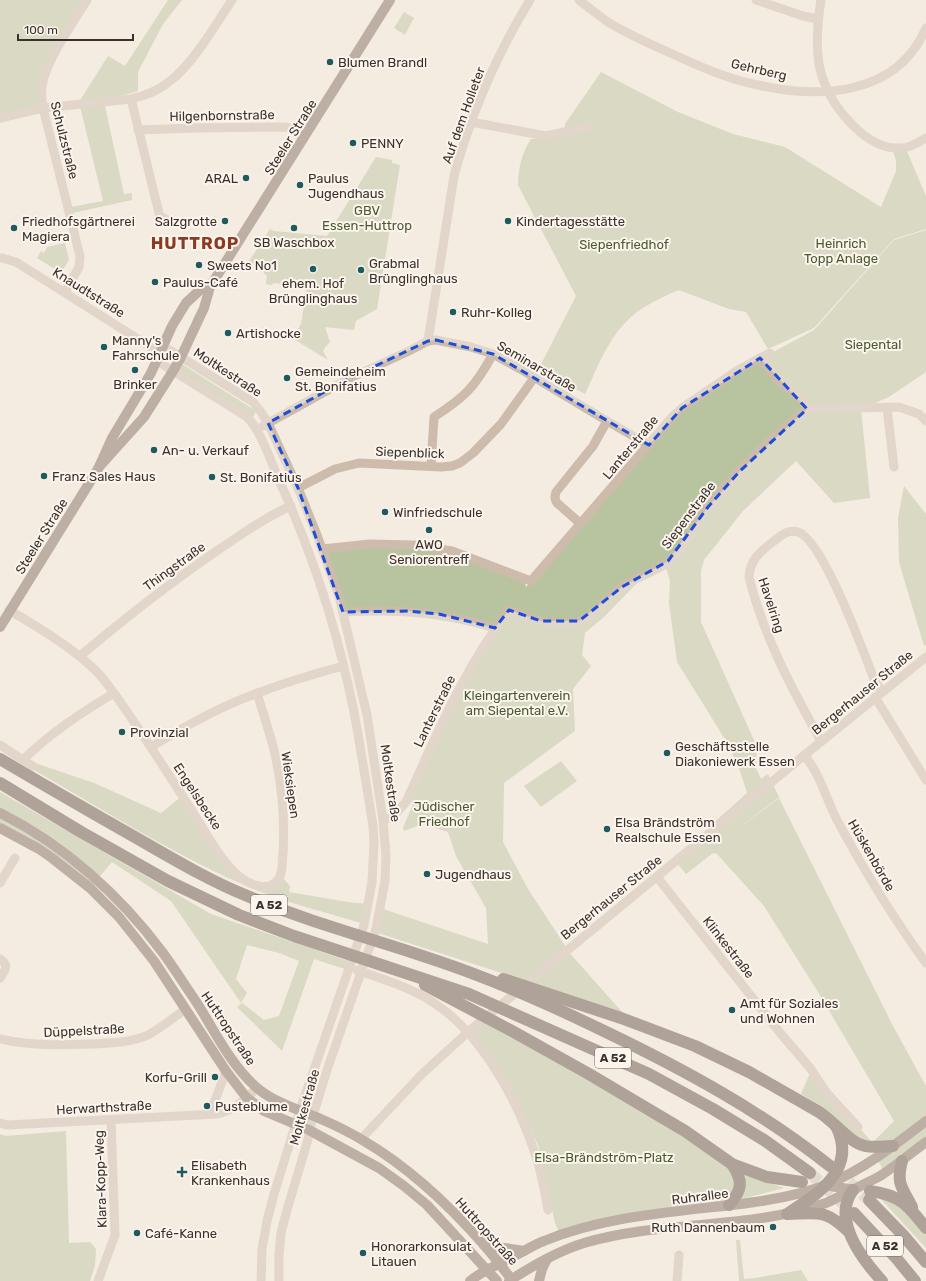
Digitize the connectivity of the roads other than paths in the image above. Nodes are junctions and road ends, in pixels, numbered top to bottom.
1 (87, 0) edge
2 (232, 0) edge
3 (390, 0) edge
4 (530, 0) edge
5 (579, 0) edge
6 (756, 0) edge
7 (821, 0) edge
8 (818, 19) junction
9 (926, 28) edge
10 (829, 92) junction
11 (131, 99) junction
12 (43, 108) junction
13 (0, 118) edge
14 (471, 122) junction
15 (591, 126) dead end
16 (138, 130) junction
17 (304, 137) junction
18 (926, 138) edge
19 (166, 219) dead end
20 (1, 257) edge
21 (210, 287) junction
22 (65, 292) junction
23 (428, 341) junction
24 (770, 353) dead end
25 (160, 354) junction
26 (493, 354) junction
27 (181, 357) junction
28 (760, 358) junction
29 (173, 371) junction
30 (534, 378) junction
31 (887, 408) junction
32 (807, 409) junction
33 (607, 421) junction
34 (926, 421) edge
35 (268, 423) junction
36 (256, 429) junction
37 (649, 445) junction
38 (431, 466) junction
39 (99, 467) junction
40 (894, 467) dead end
41 (298, 488) junction
42 (291, 506) junction
43 (581, 524) junction
44 (322, 549) junction
45 (509, 610) joint
46 (343, 612) junction
47 (4, 620) edge
48 (495, 628) junction
49 (80, 656) junction
50 (926, 657) edge
51 (343, 666) junction
52 (114, 693) junction
53 (257, 693) junction
54 (879, 694) junction
55 (821, 741) junction
56 (0, 745) edge
57 (152, 747) junction
58 (804, 755) junction
59 (0, 759) edge
60 (23, 760) junction
61 (33, 766) dead end
62 (926, 780) edge
63 (0, 784) edge
64 (0, 813) edge
65 (383, 820) junction
66 (0, 828) edge
67 (15, 858) dead end
68 (657, 877) junction
69 (277, 881) joint
70 (0, 883) edge
71 (0, 959) edge
72 (926, 963) edge
73 (349, 969) junction
74 (402, 971) junction
75 (473, 973) junction
76 (364, 974) junction
77 (0, 978) edge
78 (186, 1009) junction
79 (468, 1032) junction
80 (0, 1039) edge
81 (226, 1071) junction
82 (257, 1088) junction
83 (246, 1098) junction
84 (300, 1110) junction
85 (210, 1114) junction
86 (313, 1116) junction
87 (111, 1120) junction
88 (926, 1121) edge
89 (0, 1123) edge
90 (295, 1124) junction
91 (835, 1125) junction
92 (858, 1126) dead end
93 (310, 1130) junction
94 (361, 1140) junction
95 (926, 1142) edge
96 (894, 1146) junction
97 (902, 1161) junction
98 (868, 1163) junction
99 (732, 1164) junction
100 (830, 1166) tunnel mouth
101 (810, 1173) tunnel mouth
102 (826, 1185) junction
103 (799, 1188) junction
104 (853, 1190) junction
105 (869, 1196) junction
106 (729, 1205) junction
107 (548, 1210) dead end
108 (854, 1213) tunnel mouth
109 (787, 1214) junction
110 (916, 1216) junction
111 (926, 1228) edge
112 (849, 1232) junction
113 (484, 1245) junction
114 (524, 1251) junction
115 (679, 1255) dead end
116 (547, 1259) junction
117 (926, 1262) edge
118 (500, 1264) junction
119 (486, 1270) junction
120 (511, 1280) edge
121 (98, 1281) edge
122 (261, 1281) edge
123 (279, 1281) edge
124 (470, 1281) edge
125 (496, 1281) edge
126 (539, 1281) edge
127 (677, 1281) edge
128 (882, 1281) edge
129 (915, 1281) edge

1 - 12 street, Schulzstraße
2 - 11 street
3 - 17 main road, Steeler Straße
4 - 14 street, Auf dem Holleter
5 - 10 street, Gehrberg
6 - 8 street
7 - 8 street
8 - 10 street
9 - 10 street, Gehrberg
10 - 18 street
11 - 12 street
11 - 16 street
12 - 13 street
12 - 22 street, Schulzstraße
14 - 15 street
14 - 23 street, Auf dem Holleter
16 - 17 street, Hilgenbornstraße
16 - 19 street
17 - 21 main road, Steeler Straße
20 - 22 street, Knaudtstraße
21 - 25 main road, Steeler Straße
21 - 27 main road, Steeler Straße
22 - 25 street, Knaudtstraße
23 - 26 street, Seminarstraße
23 - 35 street, Seminarstraße
24 - 28 street, Lanterstraße
25 - 27 street, Moltkestraße
25 - 29 street, Moltkestraße
25 - 39 main road, Steeler Straße
26 - 30 street, Seminarstraße
26 - 38 street
27 - 29 main road, Steeler Straße
27 - 35 street, Moltkestraße
28 - 32 street
28 - 37 street, Lanterstraße
29 - 36 street, Moltkestraße
29 - 39 main road, Steeler Straße
30 - 33 street, Seminarstraße
30 - 38 street, Siepenblick
31 - 32 street
31 - 34 street
31 - 40 street
32 - 45 street, Siepenstraße
33 - 37 street, Seminarstraße
33 - 43 street
35 - 36 street, Seminarstraße
35 - 41 street, Moltkestraße
36 - 42 street, Moltkestraße
37 - 43 street, Lanterstraße
38 - 41 street, Siepenblick
39 - 47 main road, Steeler Straße
41 - 44 street, Moltkestraße
42 - 49 street, Thingstraße
42 - 51 street, Moltkestraße
43 - 44 street, Lanterstraße
44 - 46 street, Moltkestraße
45 - 48 street, Lanterstraße
46 - 48 street
46 - 65 street, Moltkestraße
47 - 49 street, Engelsbecke
48 - 65 street, Lanterstraße
49 - 52 street, Engelsbecke
50 - 54 street, Bergerhauser Straße
51 - 53 street
51 - 73 street, Moltkestraße
52 - 57 street, Engelsbecke
52 - 60 street
53 - 57 street
53 - 69 street, Wieksiepen
54 - 55 street, Bergerhauser Straße
54 - 55 street, Havelring
54 - 62 street
55 - 58 street, Bergerhauser Straße
56 - 60 street
57 - 69 street, Engelsbecke
58 - 68 street, Bergerhauser Straße
58 - 72 street, Hüskenbörde
59 - 75 highway, A 52
60 - 61 street
63 - 74 highway, A 52
64 - 82 main road, Huttropstraße
65 - 76 street, Moltkestraße
66 - 78 main road, Huttropstraße
67 - 70 street
68 - 79 street, Bergerhauser Straße
68 - 92 street, Klinkestraße
71 - 77 street
73 - 76 street
73 - 84 street, Moltkestraße
74 - 99 highway
74 - 101 highway, A 52
75 - 91 highway
75 - 100 highway, A 52
76 - 79 street
76 - 86 street, Moltkestraße
78 - 80 street, Düppelstraße
78 - 81 main road, Huttropstraße
79 - 94 street, Bergerhauser Straße
79 - 107 street
81 - 83 main road, Huttropstraße
81 - 85 street
82 - 83 street, Herwarthstraße
82 - 84 main road, Huttropstraße
83 - 85 street, Herwarthstraße
83 - 90 main road, Huttropstraße
84 - 86 main road, Huttropstraße
84 - 90 street, Moltkestraße
85 - 87 street, Herwarthstraße
86 - 93 street, Moltkestraße
86 - 94 main road, Huttropstraße
87 - 89 street, Herwarthstraße
87 - 121 street, Klara-Kopp-Weg
88 - 96 main road
90 - 93 main road, Huttropstraße
90 - 122 street, Moltkestraße
91 - 96 highway
91 - 102 highway
93 - 119 main road, Huttropstraße
93 - 123 street, Moltkestraße
94 - 113 main road, Huttropstraße
95 - 97 main road
96 - 98 main road
97 - 104 main road
97 - 110 highway
98 - 102 main road
98 - 104 main road
99 - 103 highway
99 - 106 highway
102 - 103 main road, Ruhrallee
102 - 104 main road, Ruhrallee
102 - 109 highway
103 - 106 main road, Ruhrallee
104 - 105 main road, Ruhrallee
104 - 109 main road
104 - 112 highway
105 - 110 highway
105 - 117 highway, A 52
106 - 114 main road, Ruhrallee
108 - 129 highway, A 52
109 - 112 highway
109 - 116 main road
110 - 111 highway
112 - 128 highway
113 - 114 main road
113 - 118 main road, Huttropstraße
114 - 118 main road, Ruhrallee
115 - 127 street
116 - 120 main road
116 - 126 main road
118 - 119 main road, Ruhrallee
118 - 120 main road, Huttropstraße
119 - 124 main road, Ruhrallee
119 - 125 main road, Huttropstraße

